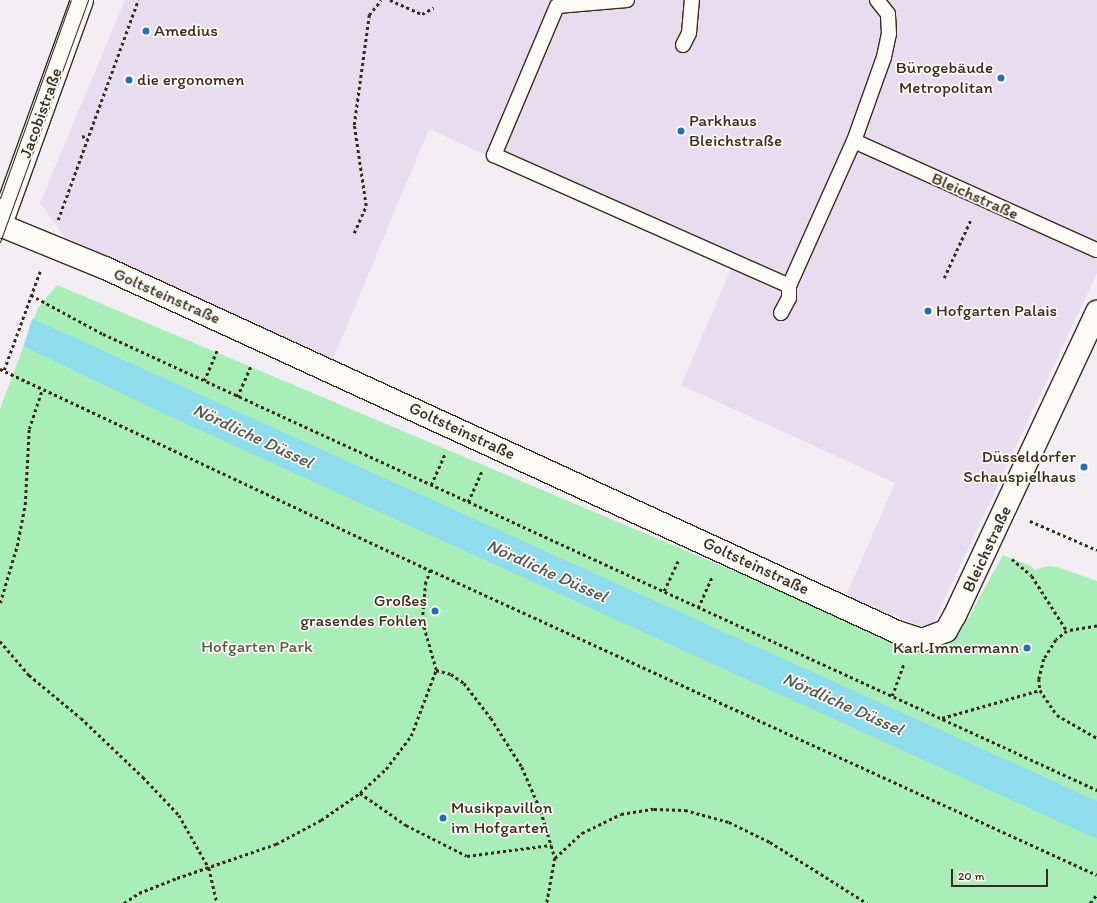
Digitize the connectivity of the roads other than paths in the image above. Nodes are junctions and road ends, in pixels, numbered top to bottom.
1 (82, 0) edge
2 (626, 0) edge
3 (692, 0) edge
4 (877, 0) edge
5 (683, 45) dead end
6 (854, 140) junction
7 (0, 226) edge
8 (1097, 250) edge
9 (789, 286) junction
10 (1097, 312) edge
11 (781, 314) dead end
12 (922, 640) joint

1 - 7 street, Jacobistraße
2 - 9 lane
3 - 5 lane
4 - 6 lane
6 - 8 lane, Bleichstraße
6 - 9 lane
7 - 12 street, Goltsteinstraße
9 - 11 lane
10 - 12 street, Bleichstraße

